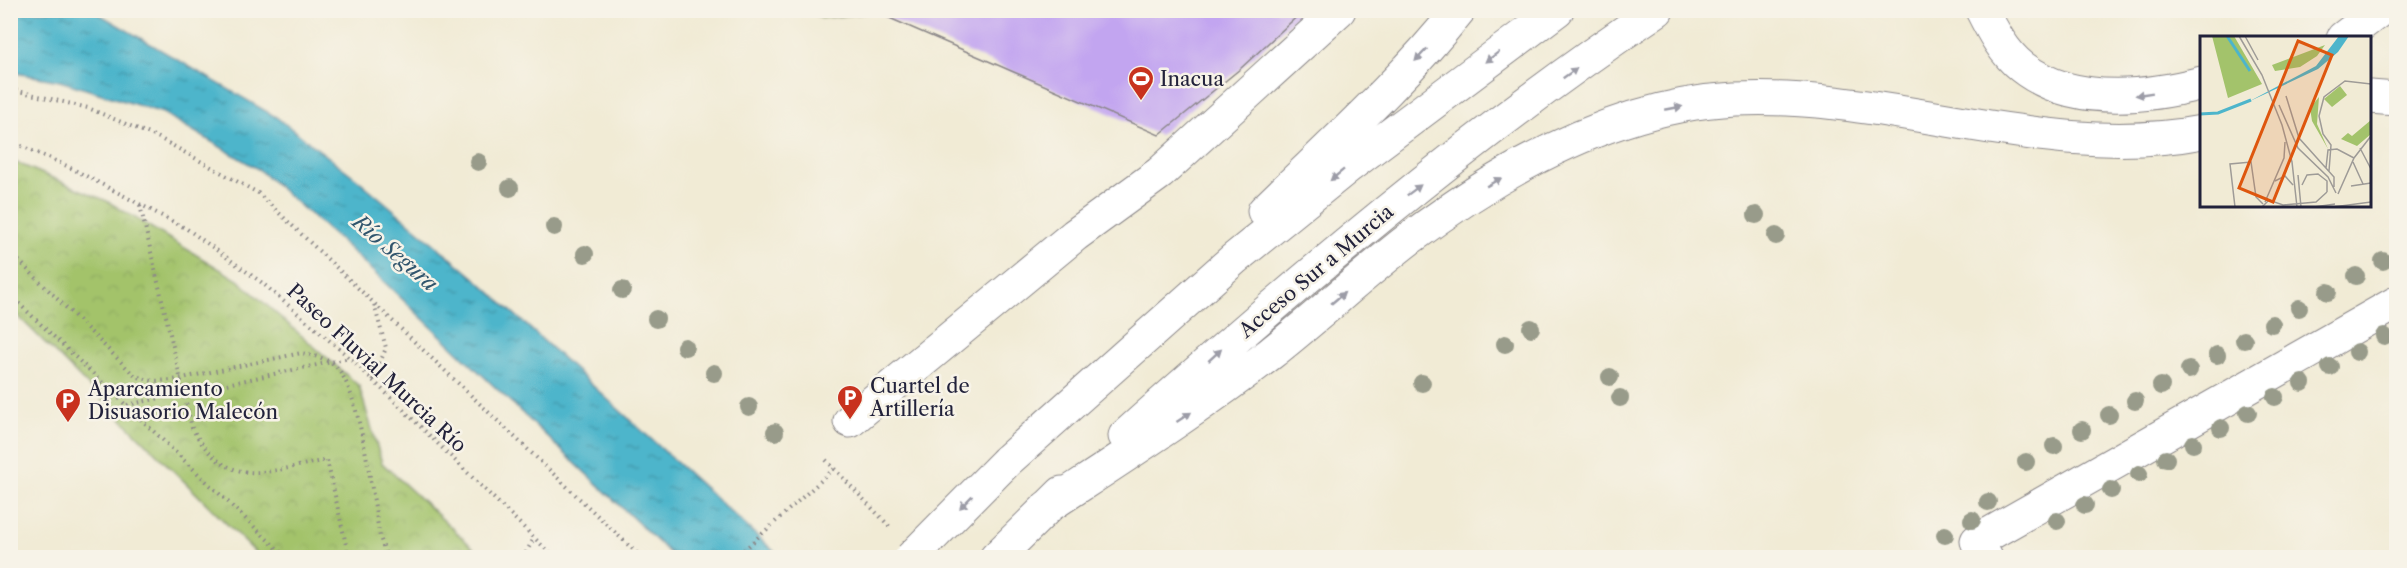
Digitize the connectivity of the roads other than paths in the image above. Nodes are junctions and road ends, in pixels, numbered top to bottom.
1 (1339, 10) edge
2 (1459, 10) edge
3 (1557, 10) edge
4 (1657, 10) edge
5 (1982, 10) edge
6 (2380, 10) edge
7 (2346, 36) edge
8 (2200, 83) edge
9 (2371, 98) edge
10 (2397, 99) edge
11 (2200, 132) edge
12 (2397, 303) edge
13 (850, 421) dead end
14 (1007, 461) junction
15 (1047, 507) junction
16 (904, 545) edge
17 (996, 558) edge
18 (1986, 558) edge

1 - 13 main road
2 -> 14 main road
3 -> 14 main road
15 -> 4 main road, Acceso Sur a Murcia
8 -> 5 main road
6 - 7 main road
9 - 10 main road
15 -> 11 main road
12 - 18 main road
14 -> 16 main road, bridge
15 - 17 main road, Acceso Sur a Murcia

